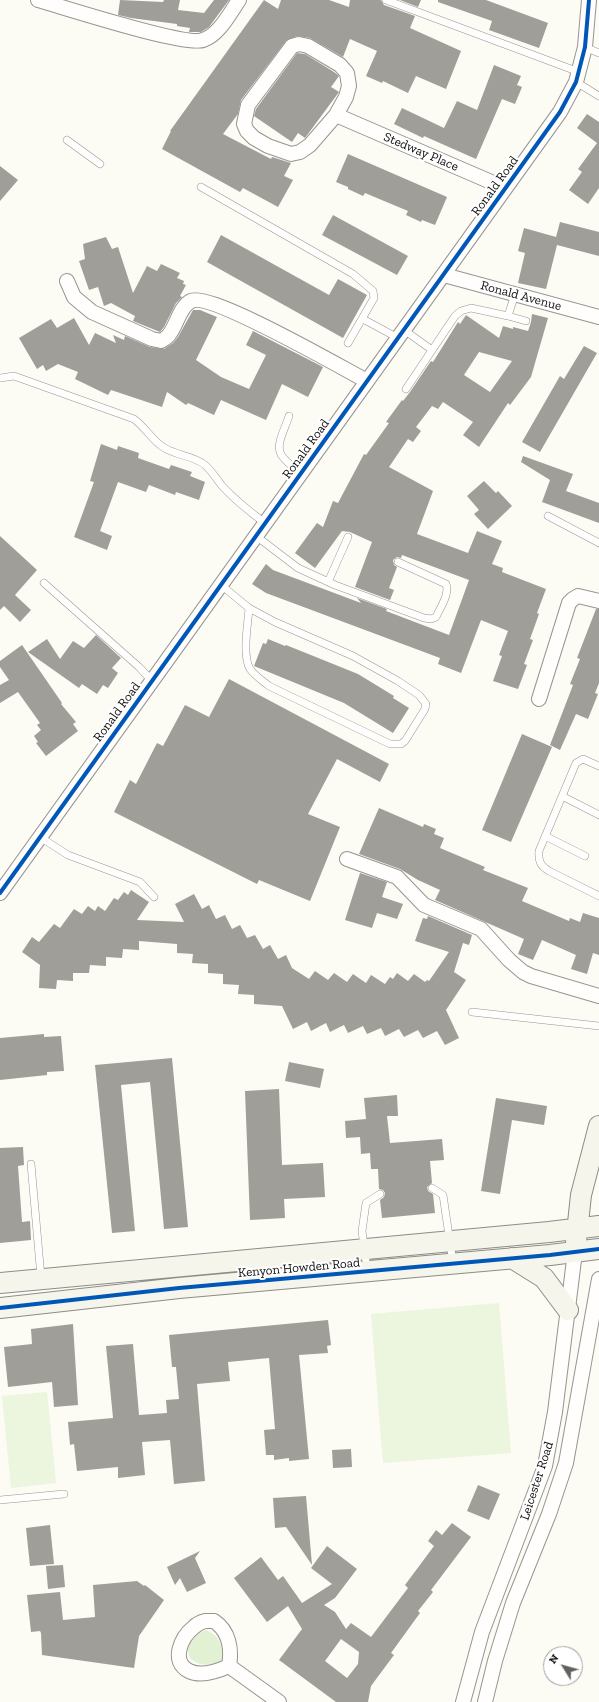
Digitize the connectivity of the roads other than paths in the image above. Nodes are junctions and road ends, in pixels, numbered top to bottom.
1 (38, 0) edge
2 (239, 0) edge
3 (386, 0) edge
4 (589, 0) edge
5 (585, 47) junction
6 (599, 53) edge
7 (577, 77) junction
8 (599, 96) edge
9 (336, 115) junction
10 (67, 140) dead end
11 (100, 164) dead end
12 (201, 187) dead end
13 (505, 188) junction
14 (444, 275) junction
15 (67, 281) dead end
16 (515, 294) junction
17 (508, 316) junction
18 (599, 317) edge
19 (363, 319) junction
20 (526, 321) dead end
21 (401, 334) junction
22 (348, 343) dead end
23 (432, 350) junction
24 (0, 378) edge
25 (367, 381) junction
26 (406, 389) dead end
27 (289, 416) dead end
28 (301, 474) junction
29 (548, 516) dead end
30 (266, 523) junction
31 (256, 536) junction
32 (348, 537) dead end
33 (599, 543) edge
34 (398, 562) dead end
35 (44, 582) dead end
36 (328, 582) junction
37 (221, 585) junction
38 (599, 601) edge
39 (249, 608) junction
40 (152, 681) junction
41 (539, 699) dead end
42 (599, 766) edge
43 (562, 796) junction
44 (599, 815) edge
45 (545, 836) junction
46 (40, 837) junction
47 (585, 856) dead end
48 (347, 859) dead end
49 (0, 893) edge
50 (599, 896) edge
51 (154, 897) dead end
52 (599, 996) edge
53 (472, 1012) dead end
54 (599, 1026) edge
55 (599, 1126) edge
56 (31, 1164) dead end
57 (432, 1188) dead end
58 (380, 1194) dead end
59 (599, 1226) edge
60 (577, 1228) junction
61 (450, 1241) junction
62 (364, 1249) junction
63 (599, 1249) edge
64 (575, 1252) junction
65 (299, 1255) junction
66 (512, 1258) junction
67 (453, 1264) junction
68 (179, 1266) junction
69 (367, 1272) junction
70 (301, 1278) junction
71 (599, 1278) edge
72 (41, 1279) junction
73 (0, 1283) edge
74 (180, 1288) junction
75 (0, 1308) edge
76 (568, 1310) junction
77 (64, 1494) dead end
78 (0, 1500) edge
79 (229, 1666) dead end
80 (279, 1702) edge
81 (463, 1702) edge
82 (485, 1702) edge

1 - 2 street
3 - 7 lane
4 - 5 street, Ronald Road
5 - 6 lane
5 - 7 street, Ronald Road
7 - 8 lane
7 - 13 street, Ronald Road
9 - 9 street
9 - 13 street, Stedway Place
10 - 11 lane
12 - 19 lane
13 - 14 street, Ronald Road
14 - 16 street, Ronald Avenue
14 - 21 street, Ronald Road
15 - 25 street
16 - 17 lane
16 - 18 street, Ronald Avenue
17 - 20 lane
17 - 23 lane
19 - 21 lane
19 - 22 lane
21 - 23 lane
21 - 25 street, Ronald Road
23 - 26 lane
24 - 30 lane
25 - 28 street, Ronald Road
27 - 28 lane
28 - 30 street, Ronald Road
29 - 33 lane
30 - 31 street, Ronald Road
31 - 36 lane
31 - 37 street, Ronald Road
32 - 36 lane
34 - 36 lane
35 - 40 lane
37 - 39 lane
37 - 40 street, Ronald Road
38 - 41 street
39 - 39 lane
40 - 46 street, Ronald Road
42 - 43 lane
43 - 44 lane
43 - 45 lane
45 - 47 lane
45 - 50 lane
46 - 49 street, Ronald Road
46 - 51 lane
48 - 52 street
53 - 54 lane
55 - 60 street
56 - 72 lane
57 - 61 lane
58 - 62 lane
59 - 60 street, Kenyon Howden Road
60 - 61 street, Kenyon Howden Road
60 - 64 street
61 - 62 street, Kenyon Howden Road
61 - 67 lane
62 - 65 street, Kenyon Howden Road
62 - 69 lane
63 - 64 street, Kenyon Howden Road
64 - 66 street, Kenyon Howden Road
64 - 76 street, Leicester Road
65 - 68 street, Kenyon Howden Road
65 - 70 street
66 - 67 street, Kenyon Howden Road
66 - 76 street
67 - 69 street, Kenyon Howden Road
68 - 72 street, Kenyon Howden Road
68 - 74 street
69 - 70 street, Kenyon Howden Road
70 - 74 street, Kenyon Howden Road
71 - 82 street, Leicester Road
72 - 73 street, Kenyon Howden Road
74 - 75 street, Kenyon Howden Road
76 - 81 street, Leicester Road
77 - 78 lane
79 - 80 street

